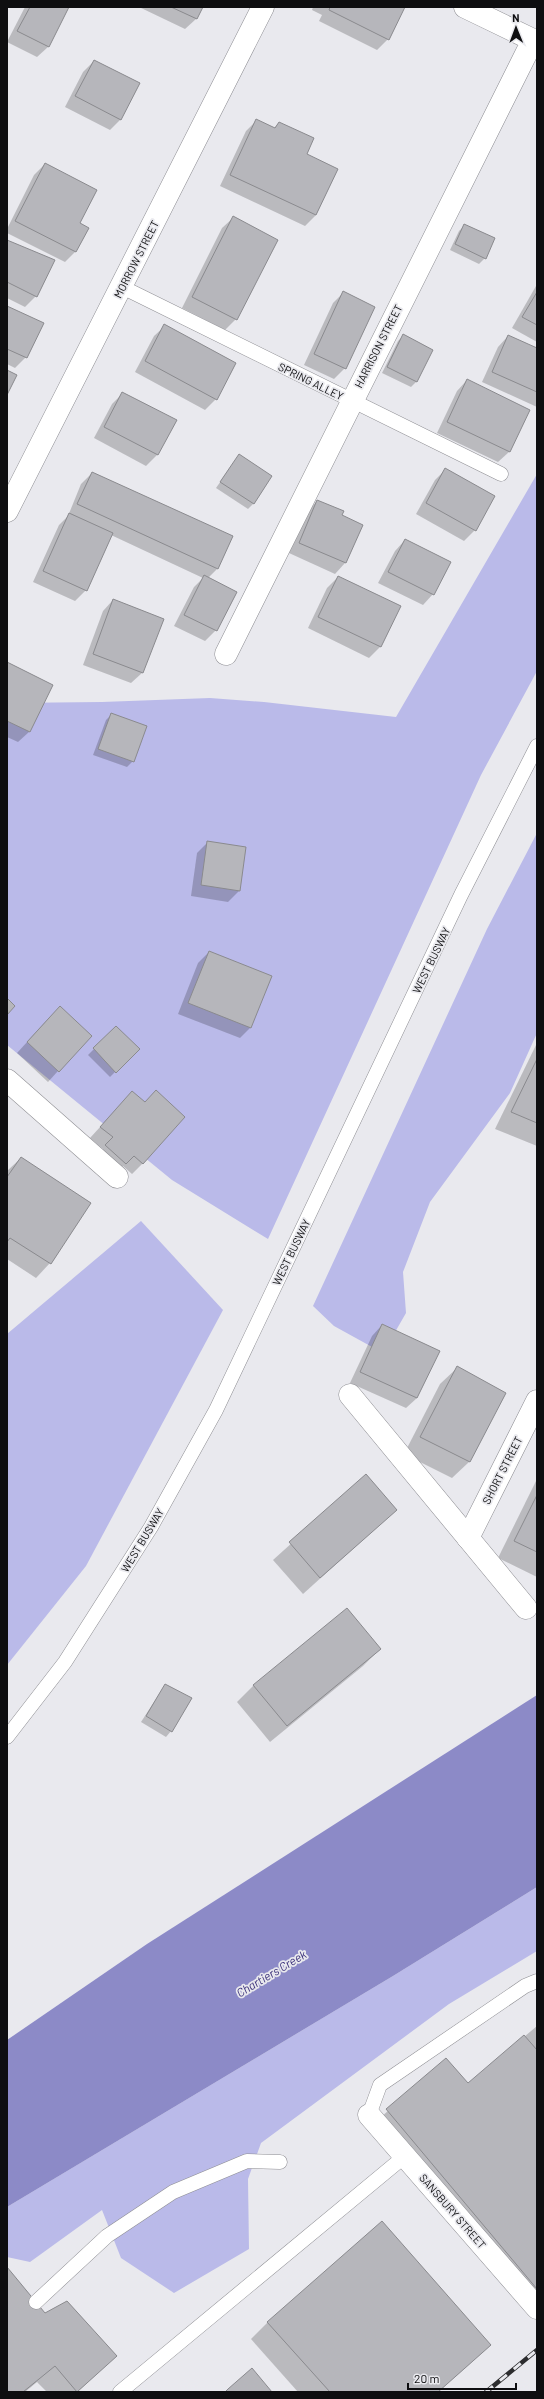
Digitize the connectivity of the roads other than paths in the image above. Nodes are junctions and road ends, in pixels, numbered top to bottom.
1 (263, 7) edge
2 (465, 7) edge
3 (535, 36) edge
4 (122, 287) junction
5 (351, 400) junction
6 (501, 474) dead end
7 (7, 511) edge
8 (226, 654) dead end
9 (537, 746) edge
10 (7, 1080) edge
11 (117, 1177) dead end
12 (350, 1395) dead end
13 (537, 1401) edge
14 (468, 1538) junction
15 (526, 1608) dead end
16 (7, 1737) edge
17 (537, 1981) edge
18 (369, 2115) joint
19 (405, 2156) junction
20 (280, 2162) dead end
21 (36, 2302) dead end
22 (537, 2308) edge
23 (120, 2392) edge

1 - 4 street, MORROW STREET
2 - 3 street, HARRISON STREET
3 - 5 street, HARRISON STREET
4 - 5 lane, SPRING ALLEY
4 - 7 street, MORROW STREET
5 - 6 lane, SPRING ALLEY
5 - 8 street, HARRISON STREET
9 - 16 lane, WEST BUSWAY
10 - 11 street
12 - 14 street
13 - 14 street, SHORT STREET
14 - 15 street
17 - 18 lane
18 - 19 street, SANSBURY STREET
19 - 22 street, SANSBURY STREET
19 - 23 lane
20 - 21 lane

